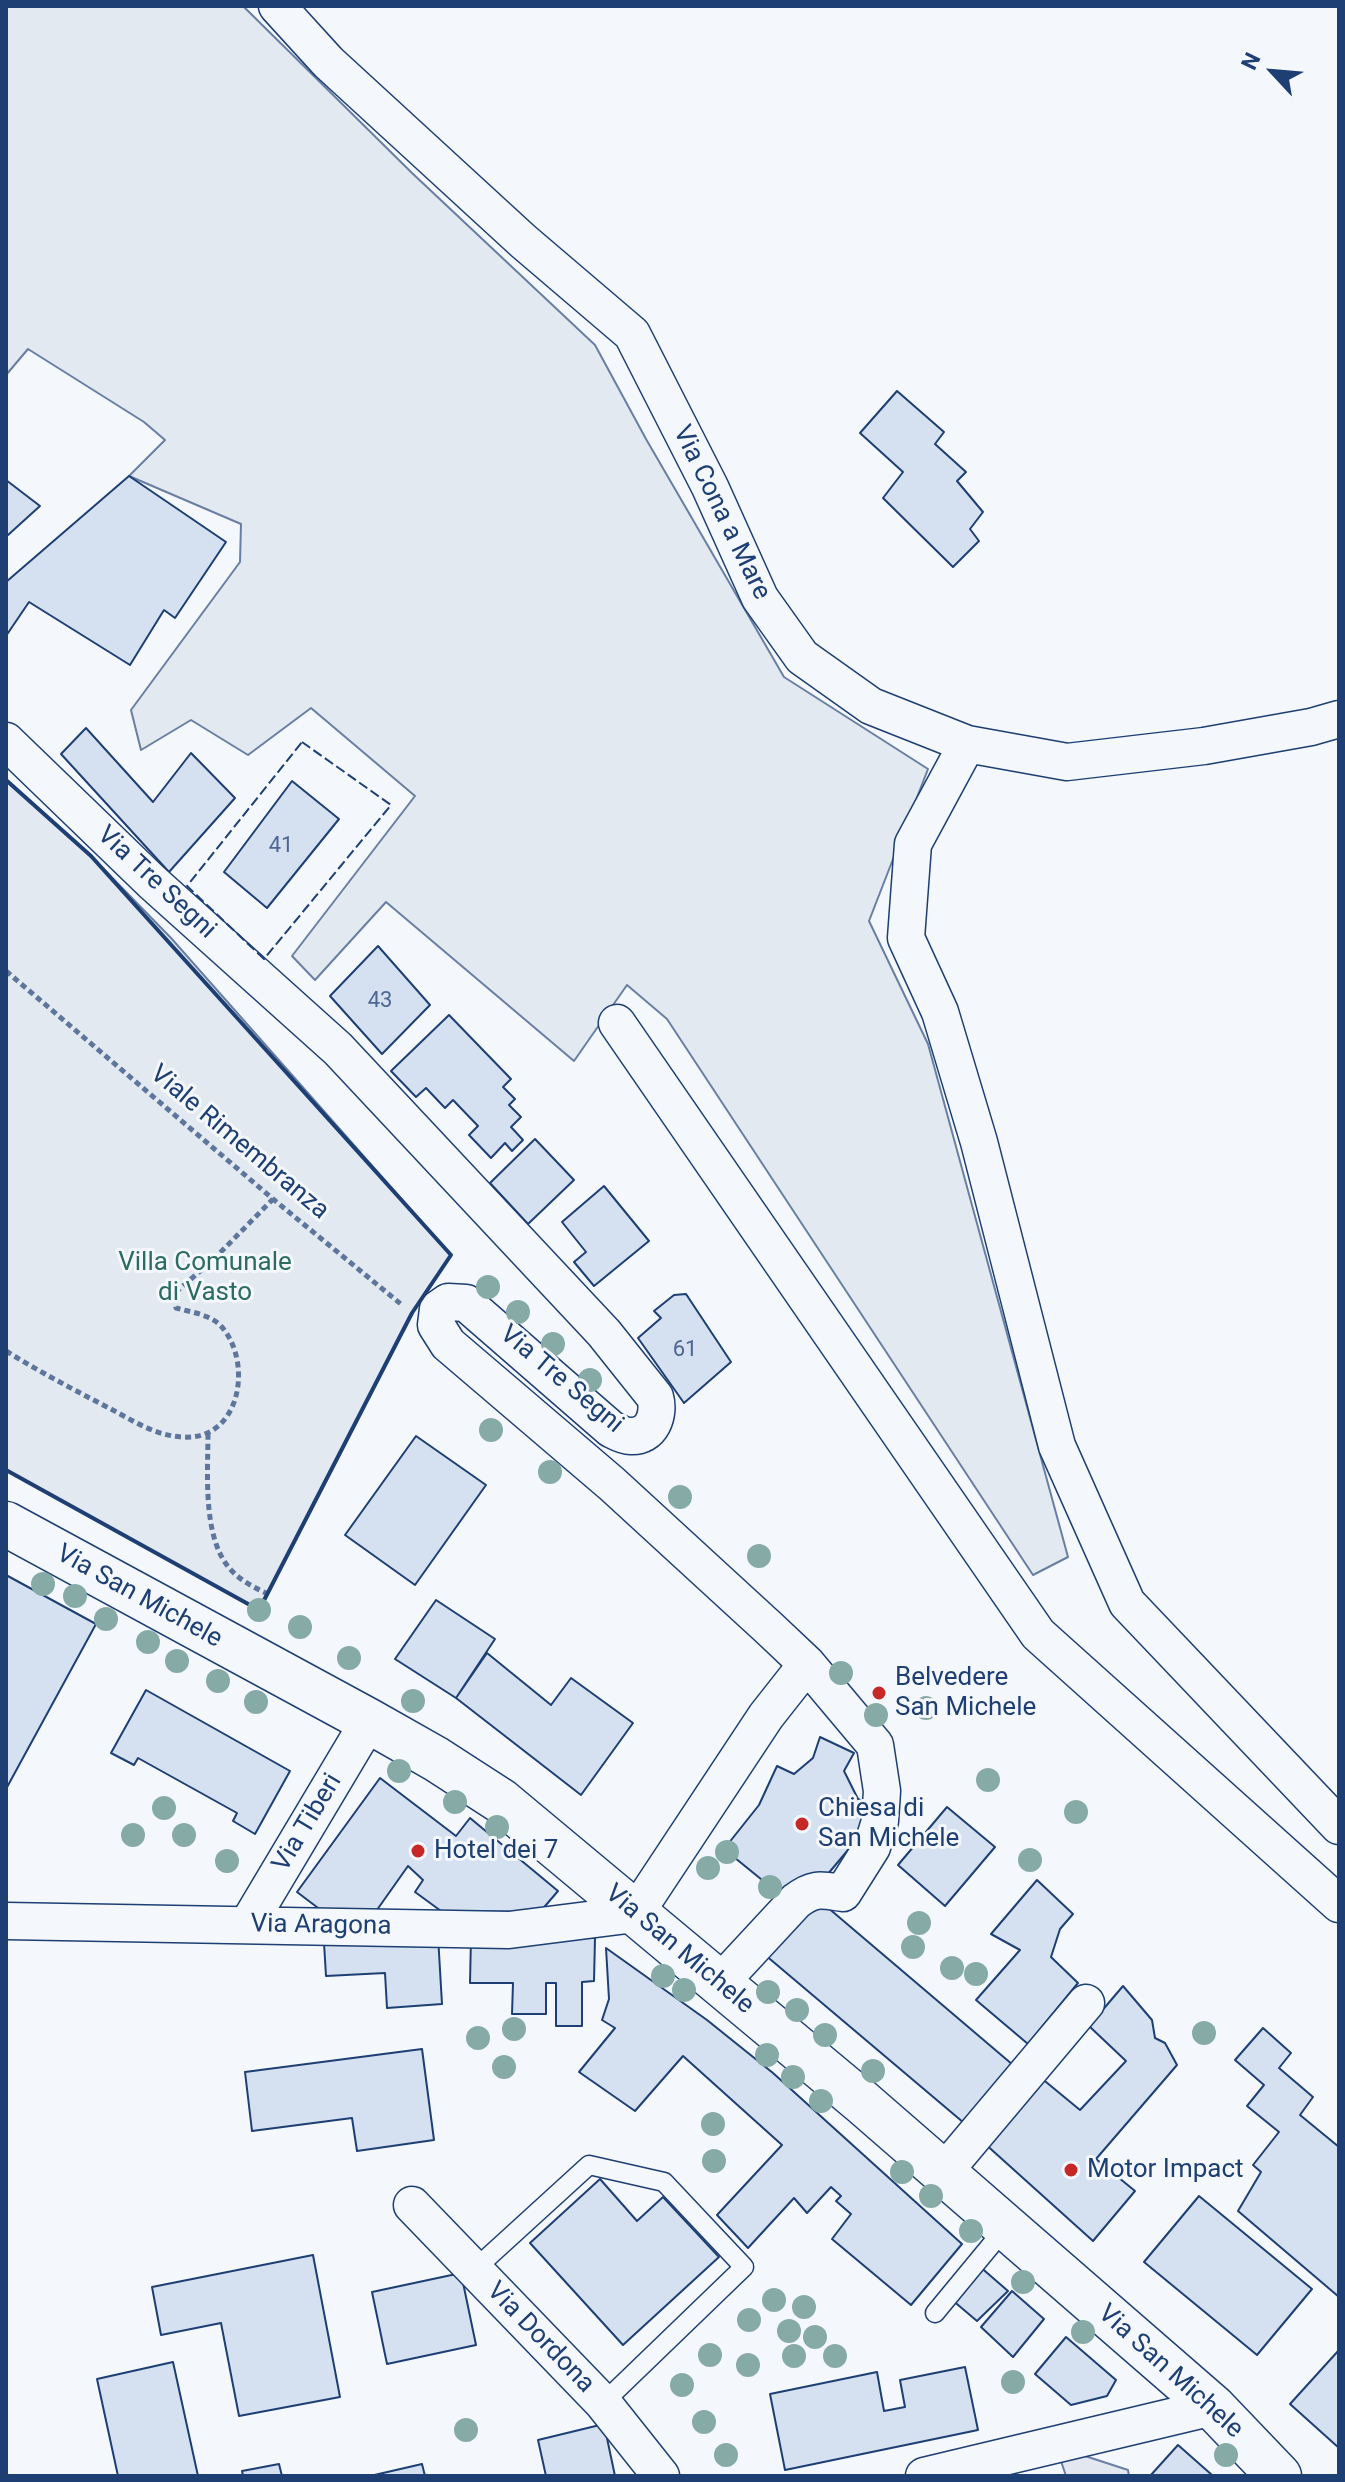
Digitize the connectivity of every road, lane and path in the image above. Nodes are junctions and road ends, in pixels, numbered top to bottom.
1 (277, 6) edge
2 (1339, 719) edge
3 (6, 741) edge
4 (967, 744) junction
5 (6, 971) edge
6 (617, 1023) dead end
7 (273, 1199) junction
8 (448, 1344) junction
9 (6, 1351) edge
10 (208, 1434) junction
11 (6, 1524) edge
12 (268, 1594) dead end
13 (807, 1664) junction
14 (369, 1721) junction
15 (1339, 1826) edge
16 (1339, 1904) edge
17 (635, 1914) junction
18 (6, 1921) edge
19 (248, 1924) junction
20 (719, 1984) junction
21 (1086, 2003) dead end
22 (943, 2173) junction
23 (412, 2205) dead end
24 (1006, 2227) junction
25 (475, 2269) junction
26 (935, 2313) dead end
27 (603, 2403) junction
28 (1213, 2407) junction
29 (661, 2476) edge
30 (924, 2476) edge
31 (1279, 2476) edge

1 - 4 street, Via Cona a Mare
2 - 4 street, Via Cona a Mare
3 - 8 street, Via Tre Segni
4 - 15 street
5 - 7 path, Viale Rimembranza
6 - 16 street
7 - 8 path, Viale Rimembranza
7 - 10 path
8 - 13 street, Via Tre Segni
9 - 10 path
10 - 12 path
11 - 14 street, Via San Michele
13 - 17 street
13 - 20 street, Via Tre Segni
14 - 17 street, Via San Michele
14 - 19 street, Via Tiberi
17 - 19 street, Via Aragona
17 - 20 street, Via San Michele
18 - 19 street, Via Aragona
20 - 22 street, Via San Michele
21 - 22 street
22 - 24 street, Via San Michele
23 - 25 street, Via Dordona
24 - 26 lane
24 - 28 street, Via San Michele
25 - 27 street, Via Dordona
25 - 27 lane
27 - 29 street, Via Dordona
28 - 30 street
28 - 31 street, Via San Michele

